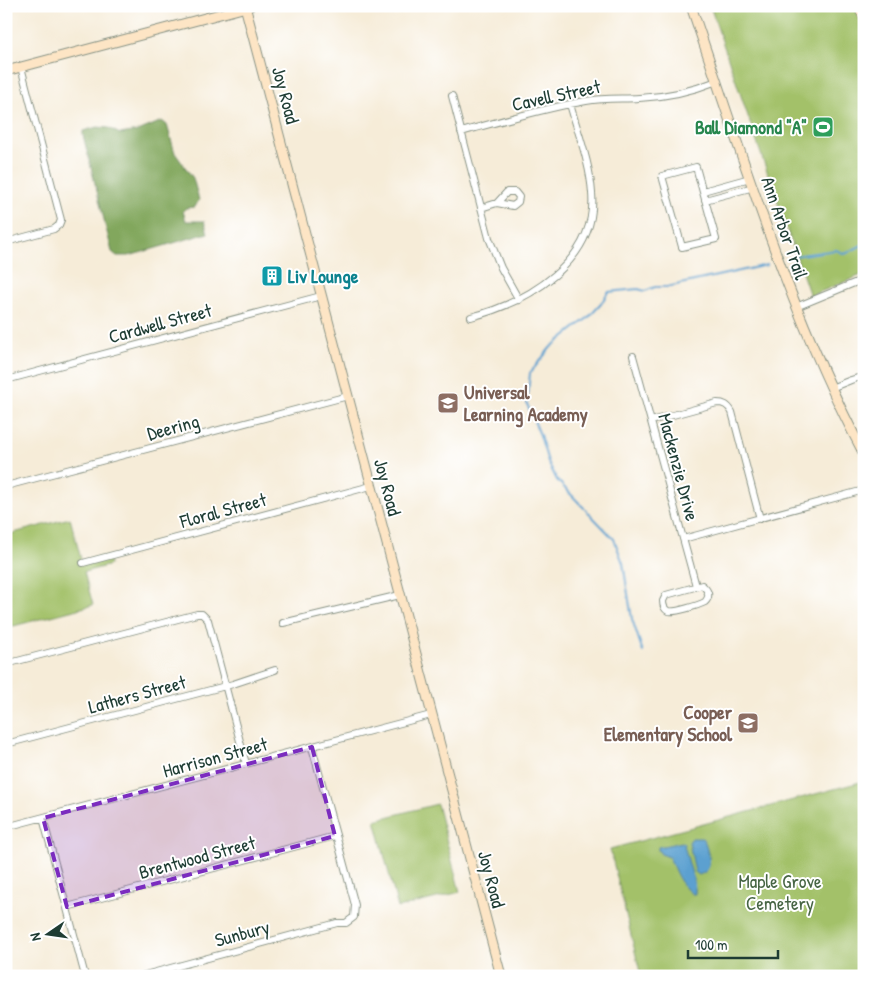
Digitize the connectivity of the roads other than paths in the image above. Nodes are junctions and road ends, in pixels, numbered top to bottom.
1 (691, 6) edge
2 (858, 6) edge
3 (247, 7) edge
4 (864, 16) edge
5 (21, 67) junction
6 (6, 71) edge
7 (717, 81) junction
8 (452, 96) dead end
9 (570, 104) junction
10 (460, 132) junction
11 (750, 178) junction
12 (754, 187) junction
13 (703, 191) junction
14 (706, 200) junction
15 (497, 203) dead end
16 (481, 208) junction
17 (6, 242) edge
18 (864, 279) edge
19 (321, 296) junction
20 (519, 300) junction
21 (796, 307) junction
22 (471, 317) dead end
23 (633, 356) dead end
24 (864, 376) edge
25 (6, 380) edge
26 (831, 388) junction
27 (348, 396) junction
28 (651, 420) junction
29 (864, 454) edge
30 (6, 486) edge
31 (371, 486) junction
32 (864, 490) edge
33 (760, 518) junction
34 (683, 539) junction
35 (82, 563) dead end
36 (696, 586) junction
37 (400, 595) junction
38 (283, 624) dead end
39 (6, 664) edge
40 (274, 670) dead end
41 (226, 686) junction
42 (431, 716) junction
43 (6, 744) edge
44 (312, 747) junction
45 (246, 764) junction
46 (43, 818) junction
47 (6, 827) edge
48 (335, 836) junction
49 (67, 907) junction
50 (85, 976) edge
51 (141, 976) edge
52 (501, 976) edge

1 - 7 main road, Ann Arbor Trail
2 - 4 main road
3 - 5 main road
3 - 19 main road, Joy Road
5 - 6 main road
5 - 17 street
7 - 9 street, Cavell Street
7 - 11 main road, Ann Arbor Trail
8 - 10 street
9 - 10 street, Cavell Street
9 - 20 street
10 - 16 street
11 - 12 main road, Ann Arbor Trail
11 - 13 street
12 - 14 street
12 - 21 main road, Ann Arbor Trail
13 - 14 street
13 - 14 street
15 - 16 street
16 - 20 street
18 - 21 street
19 - 25 street, Cardwell Street
19 - 27 main road, Joy Road
20 - 22 street
21 - 26 main road, Ann Arbor Trail
23 - 28 street, Mackenzie Drive
24 - 26 street
26 - 29 main road, Ann Arbor Trail
27 - 30 street, Deering
27 - 31 main road, Joy Road
28 - 33 street
28 - 34 street, Mackenzie Drive
31 - 35 street, Floral Street
31 - 37 main road, Joy Road
32 - 33 street
33 - 34 street
34 - 36 street, Mackenzie Drive
36 - 36 street, Mackenzie Drive
37 - 38 street
37 - 42 main road, Joy Road
39 - 41 street
40 - 41 street, Lathers Street
41 - 43 street, Lathers Street
41 - 45 street
42 - 44 street, Harrison Street
42 - 52 main road, Joy Road
44 - 45 street, Harrison Street
44 - 48 street
45 - 46 street, Harrison Street
46 - 47 street, Harrison Street
46 - 49 street
48 - 49 street, Brentwood Street
48 - 51 street, Sunbury
49 - 50 street

